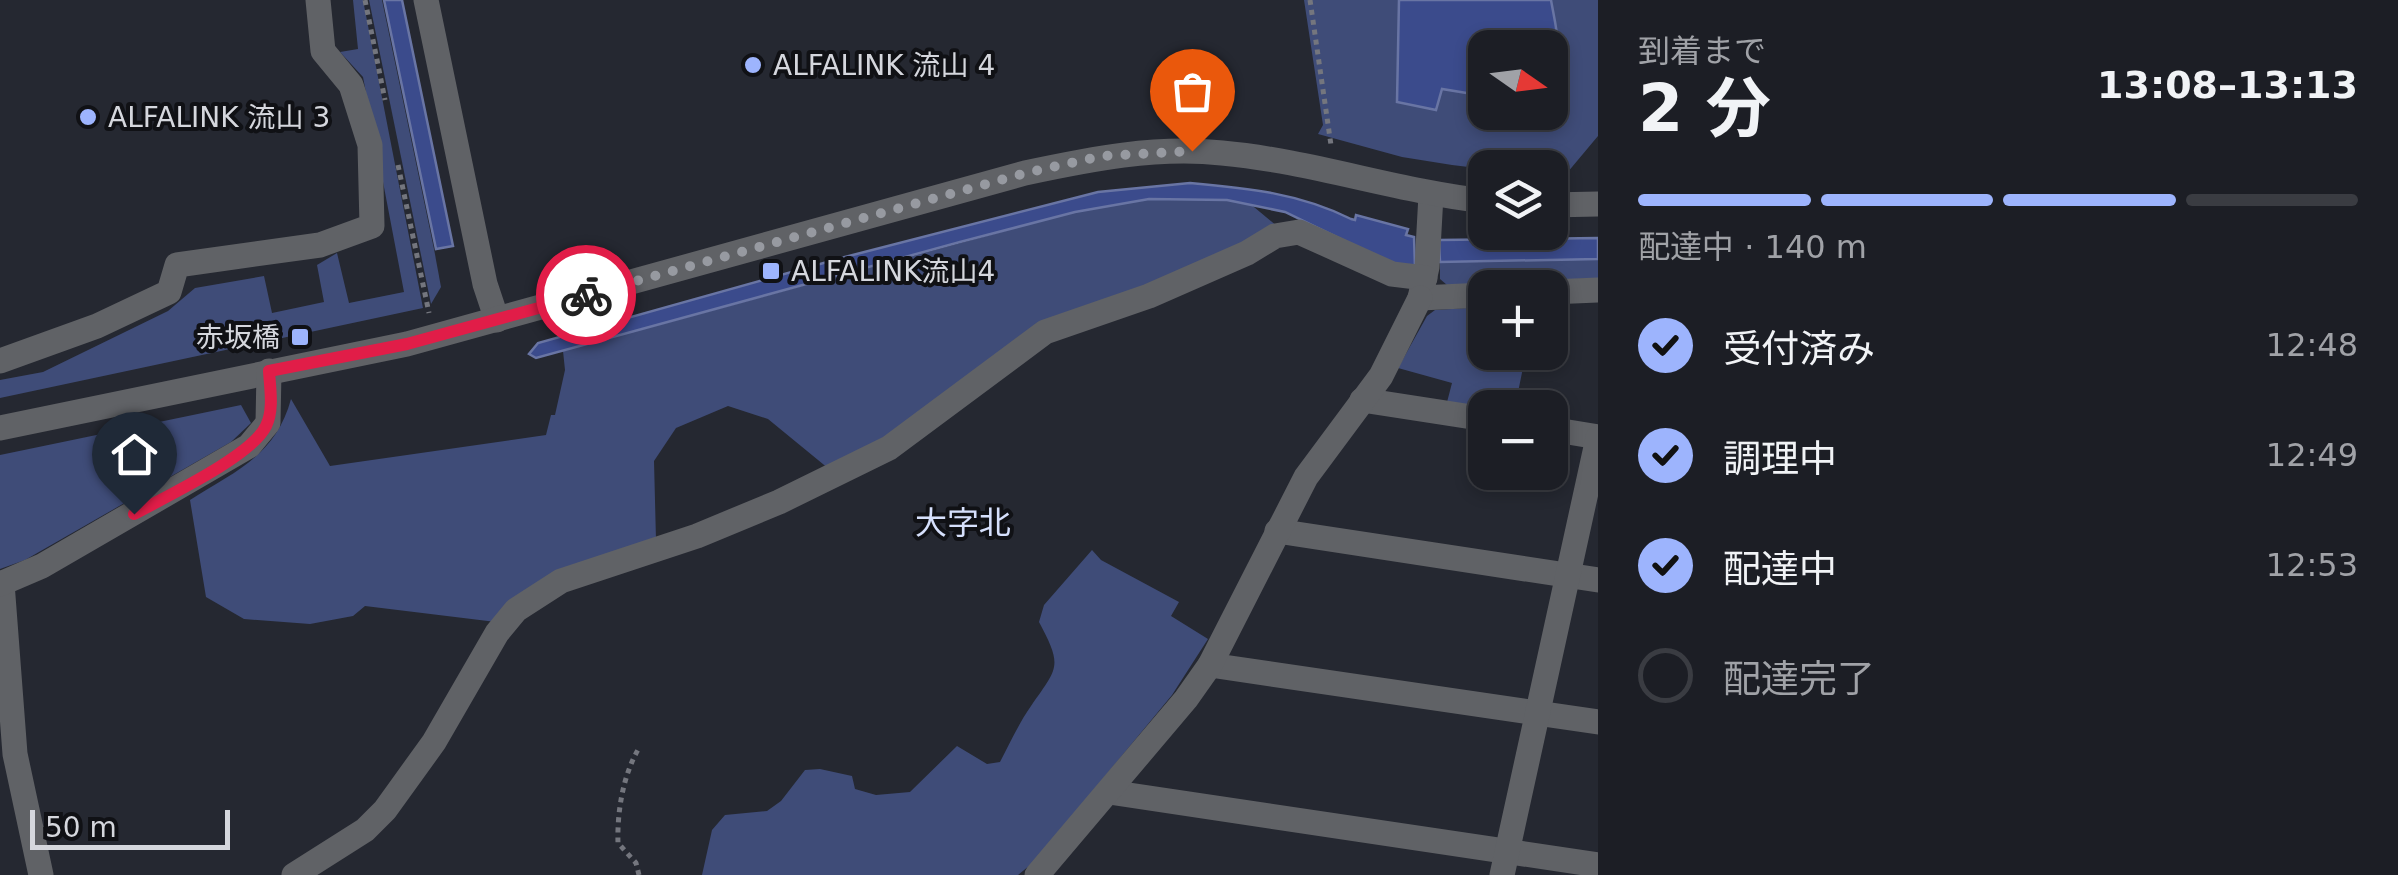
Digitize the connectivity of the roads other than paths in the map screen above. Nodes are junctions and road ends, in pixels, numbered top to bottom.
1 (318, 0) edge
2 (426, 0) edge
3 (1431, 195) junction
4 (1468, 199) edge
5 (1598, 204) edge
6 (1568, 205) edge
7 (1424, 281) junction
8 (1598, 290) edge
9 (1468, 291) edge
10 (1568, 291) edge
11 (496, 320) junction
12 (0, 361) edge
13 (269, 371) junction
14 (1362, 400) junction
15 (1468, 416) edge
16 (0, 428) edge
17 (1568, 432) edge
18 (1598, 437) edge
19 (1276, 532) junction
20 (1567, 576) junction
21 (1598, 580) edge
22 (1, 583) edge
23 (1210, 664) junction
24 (1538, 713) junction
25 (1598, 722) edge
26 (1108, 792) junction
27 (1505, 863) edge
28 (1598, 865) edge
29 (41, 875) edge
30 (294, 875) edge
31 (1037, 875) edge

1 - 12 street
2 - 11 street
3 - 4 street
3 - 7 street
3 - 11 street
5 - 6 street
7 - 9 street
7 - 14 street
7 - 30 street
8 - 10 street
11 - 13 street
13 - 16 street
13 - 22 street
14 - 15 street
14 - 19 street
17 - 18 street
18 - 20 street
19 - 20 street
19 - 23 street
20 - 21 street
20 - 24 street
22 - 29 street
23 - 24 street
23 - 26 street
24 - 25 street
24 - 27 street
26 - 27 street
26 - 31 street
27 - 28 street

